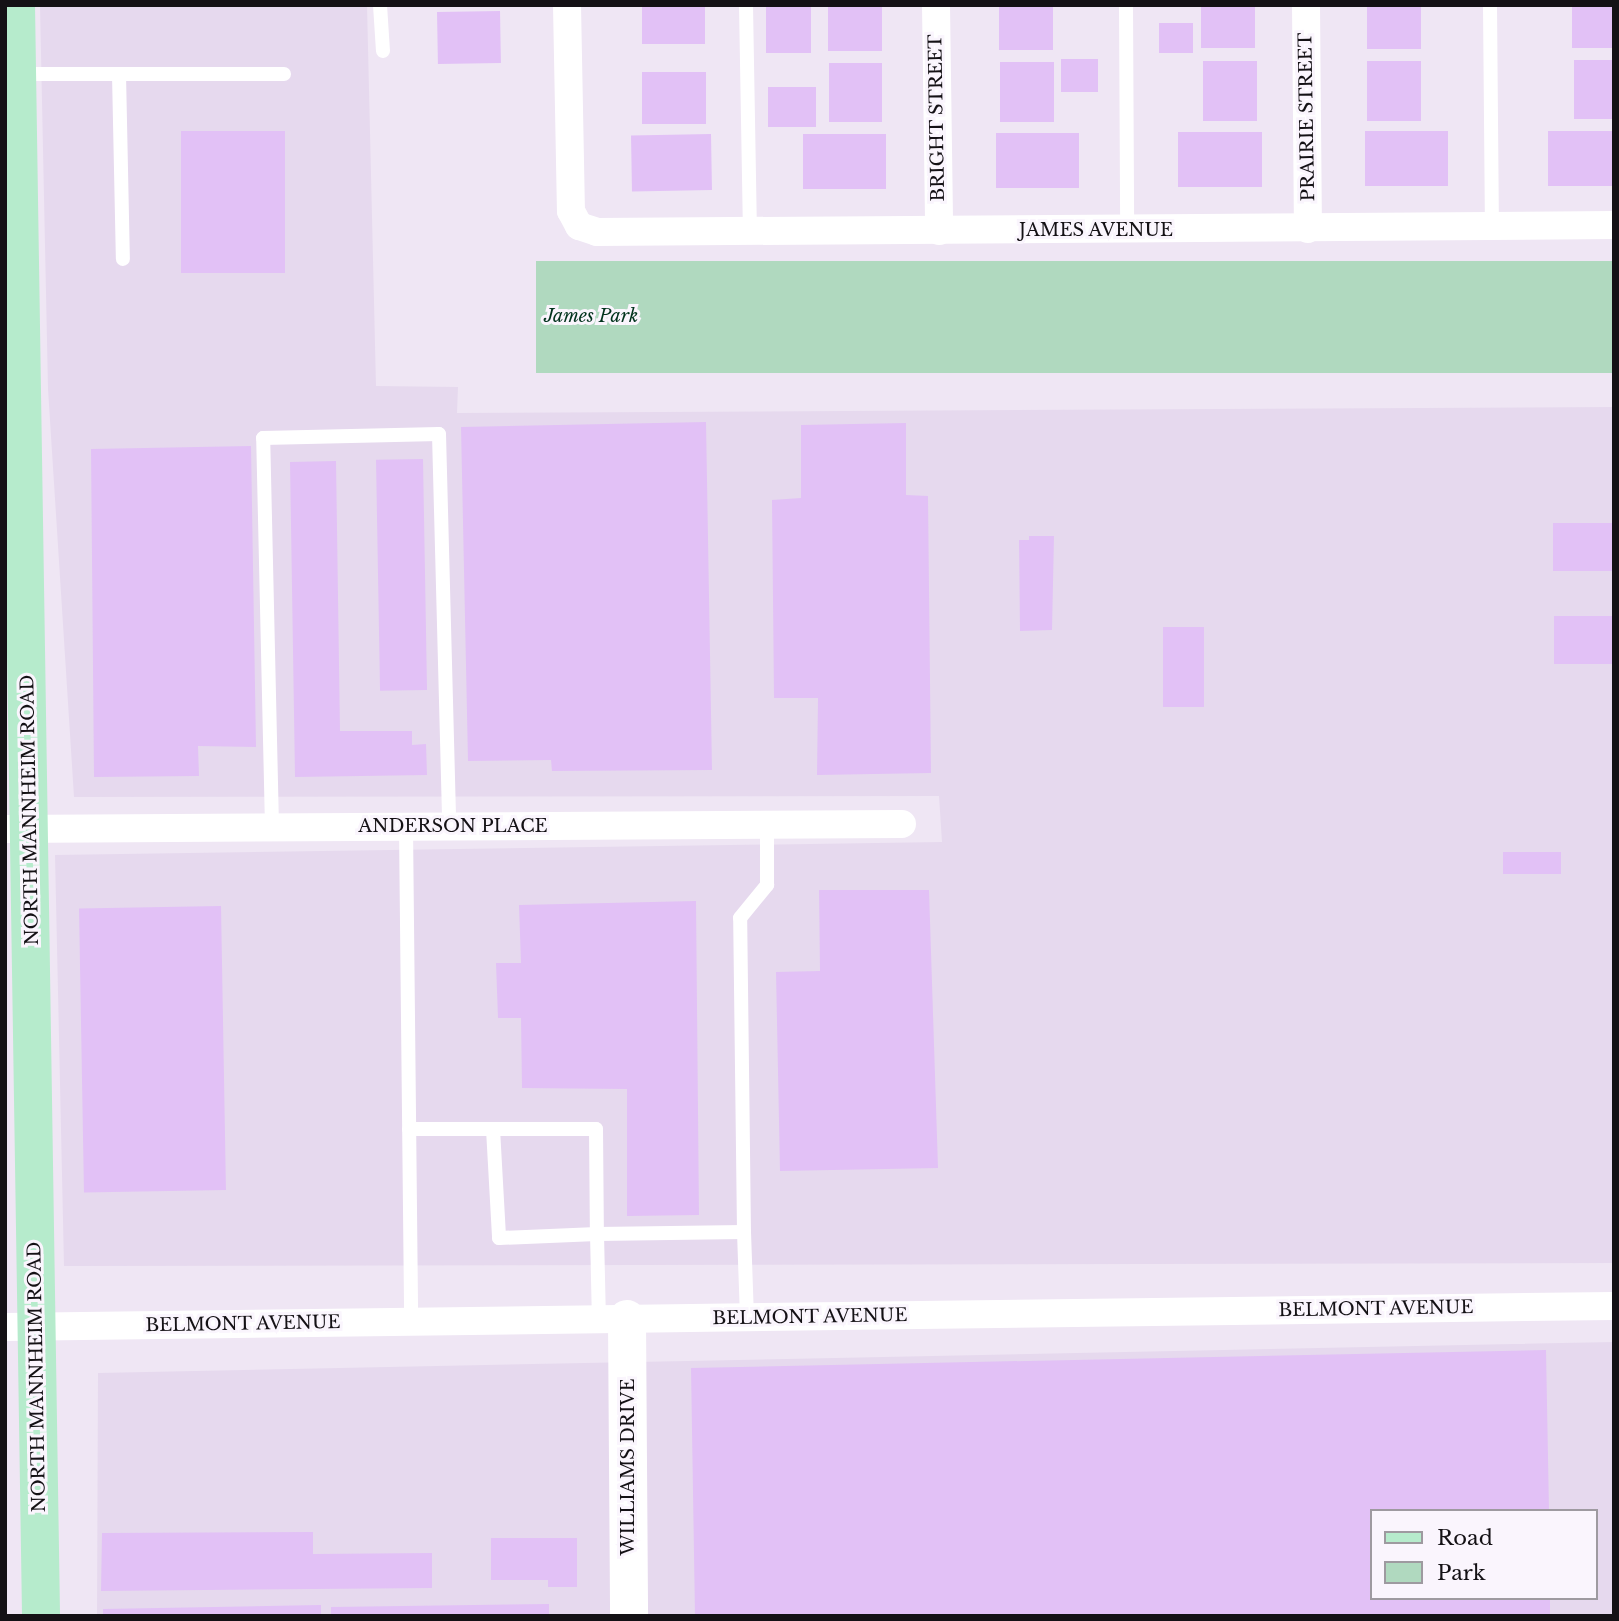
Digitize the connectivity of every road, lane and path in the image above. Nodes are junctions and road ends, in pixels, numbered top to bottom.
1 (16, 5) edge
2 (380, 5) edge
3 (567, 5) edge
4 (746, 5) edge
5 (936, 5) edge
6 (1126, 5) edge
7 (1307, 5) edge
8 (1490, 5) edge
9 (383, 51) dead end
10 (17, 74) junction
11 (119, 74) junction
12 (284, 74) dead end
13 (1614, 225) edge
14 (1308, 229) junction
15 (1492, 229) junction
16 (1127, 230) junction
17 (750, 231) junction
18 (939, 231) junction
19 (123, 259) dead end
20 (13, 382) edge
21 (902, 824) dead end
22 (767, 825) junction
23 (449, 826) junction
24 (272, 827) junction
25 (406, 827) junction
26 (18, 829) edge
27 (409, 1129) junction
28 (494, 1129) junction
29 (744, 1233) junction
30 (597, 1234) junction
31 (1614, 1306) edge
32 (747, 1318) junction
33 (613, 1319) junction
34 (411, 1322) junction
35 (21, 1327) edge
36 (41, 1616) edge
37 (629, 1616) edge

1 - 10 main road, NORTH MANNHEIM ROAD
2 - 9 lane
3 - 17 street, JAMES AVENUE
4 - 17 lane
5 - 18 street, BRIGHT STREET
6 - 16 lane
7 - 14 street, PRAIRIE STREET
8 - 15 lane
10 - 11 lane
10 - 20 main road, NORTH MANNHEIM ROAD
11 - 12 lane
11 - 19 lane
13 - 15 street, JAMES AVENUE
14 - 15 street, JAMES AVENUE
14 - 16 street, JAMES AVENUE
16 - 18 street, JAMES AVENUE
17 - 18 street, JAMES AVENUE
20 - 26 main road, NORTH MANNHEIM ROAD
21 - 22 street, ANDERSON PLACE
22 - 23 street, ANDERSON PLACE
22 - 29 lane
23 - 24 lane
23 - 25 street, ANDERSON PLACE
24 - 25 street, ANDERSON PLACE
24 - 26 street, ANDERSON PLACE
25 - 27 lane
26 - 35 main road, NORTH MANNHEIM ROAD
27 - 28 lane
27 - 34 lane
28 - 30 lane
28 - 30 lane
29 - 30 lane
29 - 32 lane
30 - 33 lane
31 - 32 street, BELMONT AVENUE
32 - 33 street, BELMONT AVENUE
33 - 34 street, BELMONT AVENUE
33 - 37 main road, WILLIAMS DRIVE
34 - 35 street, BELMONT AVENUE
35 - 36 main road, NORTH MANNHEIM ROAD

